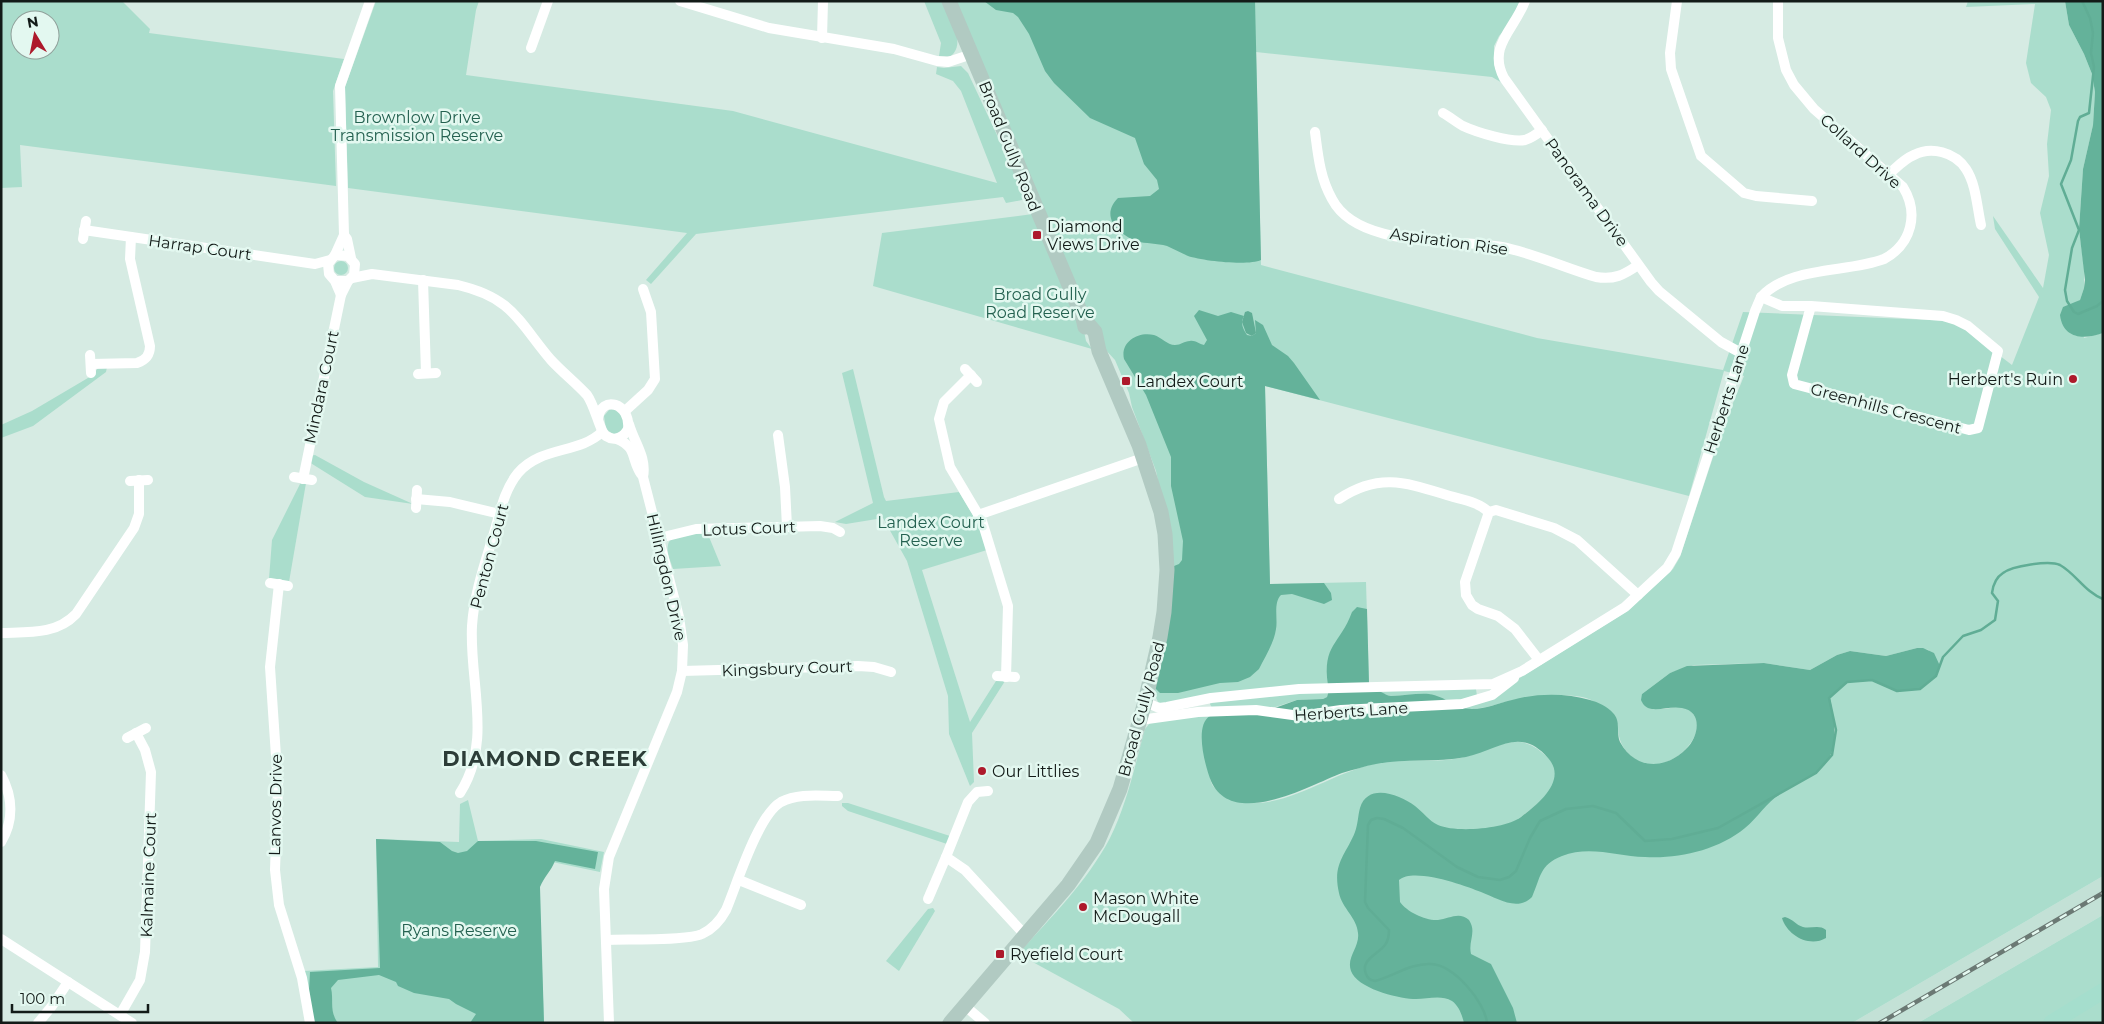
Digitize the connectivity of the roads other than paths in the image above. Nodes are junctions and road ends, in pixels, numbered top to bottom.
1 (548, 1) edge
2 (680, 1) edge
3 (823, 1) edge
4 (949, 1) edge
5 (1525, 1) edge
6 (1678, 1) edge
7 (1778, 1) edge
8 (367, 2) edge
9 (822, 38) junction
10 (531, 48) dead end
11 (972, 54) junction
12 (1443, 113) dead end
13 (1542, 130) junction
14 (1315, 132) dead end
15 (1889, 174) junction
16 (1812, 201) dead end
17 (1981, 225) dead end
18 (84, 230) dead end
19 (344, 235) junction
20 (131, 237) junction
21 (333, 258) junction
22 (353, 261) junction
23 (315, 264) junction
24 (1638, 265) junction
25 (372, 274) junction
26 (332, 277) junction
27 (350, 279) junction
28 (423, 280) junction
29 (643, 290) dead end
30 (341, 295) junction
31 (1761, 297) junction
32 (1811, 306) junction
33 (1741, 353) junction
34 (91, 364) dead end
35 (427, 373) dead end
36 (971, 375) dead end
37 (588, 396) junction
38 (609, 404) junction
39 (625, 411) junction
40 (598, 419) junction
41 (629, 424) junction
42 (602, 432) junction
43 (778, 435) dead end
44 (617, 439) junction
45 (1144, 458) junction
46 (643, 477) junction
47 (303, 479) dead end
48 (139, 480) dead end
49 (416, 499) dead end
50 (1339, 499) dead end
51 (1489, 512) junction
52 (500, 514) junction
53 (978, 515) junction
54 (787, 527) junction
55 (840, 532) dead end
56 (659, 538) junction
57 (279, 584) dead end
58 (1638, 595) junction
59 (1, 632) edge
60 (1539, 660) junction
61 (682, 671) junction
62 (1522, 671) junction
63 (891, 672) dead end
64 (1006, 677) dead end
65 (1475, 684) junction
66 (1211, 698) junction
67 (1477, 700) junction
68 (1145, 702) junction
69 (1211, 712) junction
70 (1140, 720) junction
71 (146, 728) dead end
72 (1, 775) edge
73 (988, 791) dead end
74 (460, 793) dead end
75 (838, 796) dead end
76 (1, 842) edge
77 (946, 857) junction
78 (739, 880) junction
79 (928, 899) dead end
80 (801, 905) dead end
81 (1026, 935) junction
82 (1, 939) edge
83 (606, 940) junction
84 (68, 982) junction
85 (2103, 991) edge
86 (965, 1006) junction
87 (120, 1015) junction
88 (38, 1023) edge
89 (132, 1023) edge
90 (310, 1023) edge
91 (609, 1023) edge
92 (950, 1023) edge
93 (985, 1023) edge
94 (2051, 1023) edge

1 - 10 street
2 - 9 street
3 - 9 street
4 - 11 street, Broad Gully Road
5 - 13 street, Panorama Drive
6 - 16 street
7 - 15 street, Collard Drive
8 - 19 street
9 - 11 street
11 - 45 street, Broad Gully Road
12 - 13 street
13 - 24 street, Panorama Drive
14 - 24 street, Aspiration Rise
15 - 17 street
15 - 31 street, Collard Drive
18 - 20 street, Harrap Court
19 - 21 street
19 - 22 street
20 - 23 street, Harrap Court
20 - 34 street
21 - 22 street
21 - 23 street, Harrap Court
21 - 26 street
22 - 25 street
22 - 27 street
23 - 26 street, Harrap Court
24 - 33 street, Panorama Drive
25 - 27 street
25 - 28 street
26 - 27 street
26 - 30 street
27 - 30 street, Mindara Court
28 - 35 street
28 - 37 street
29 - 39 street
30 - 47 street, Mindara Court
31 - 32 street
31 - 33 street, Herberts Lane
32 - 32 street, Greenhills Crescent
33 - 58 street, Herberts Lane
36 - 53 street
37 - 38 street
37 - 40 street
38 - 39 street
38 - 40 street
39 - 41 street
40 - 42 street
41 - 44 street
41 - 46 street, Hillingdon Drive
42 - 44 street
42 - 52 street, Penton Court
43 - 54 street
44 - 46 street, Hillingdon Drive
45 - 53 street
45 - 68 street, Broad Gully Road
46 - 56 street, Hillingdon Drive
48 - 59 street
49 - 52 street
50 - 51 street
51 - 58 street
51 - 60 street
52 - 74 street, Penton Court
53 - 64 street
54 - 55 street, Lotus Court
54 - 56 street, Lotus Court
56 - 61 street, Hillingdon Drive
57 - 90 street, Lanvos Drive
58 - 60 street, Herberts Lane
60 - 62 street, Herberts Lane
61 - 63 street, Kingsbury Court
61 - 83 street, Hillingdon Drive
62 - 65 street, Herberts Lane
62 - 67 street, Herberts Lane
65 - 66 street, Herberts Lane
65 - 67 street
66 - 68 street, Herberts Lane
66 - 69 street
67 - 69 street, Herberts Lane
68 - 70 street, Broad Gully Road
69 - 70 street, Herberts Lane
70 - 81 street, Broad Gully Road
71 - 87 street, Kalmaine Court
72 - 76 street
73 - 77 street
75 - 78 street
77 - 79 street
77 - 81 street
78 - 80 street
78 - 83 street
81 - 86 street, Broad Gully Road
82 - 84 street
83 - 91 street, Hillingdon Drive
84 - 87 street
84 - 88 street
85 - 94 main road
86 - 92 street, Broad Gully Road
86 - 93 street
87 - 89 street

